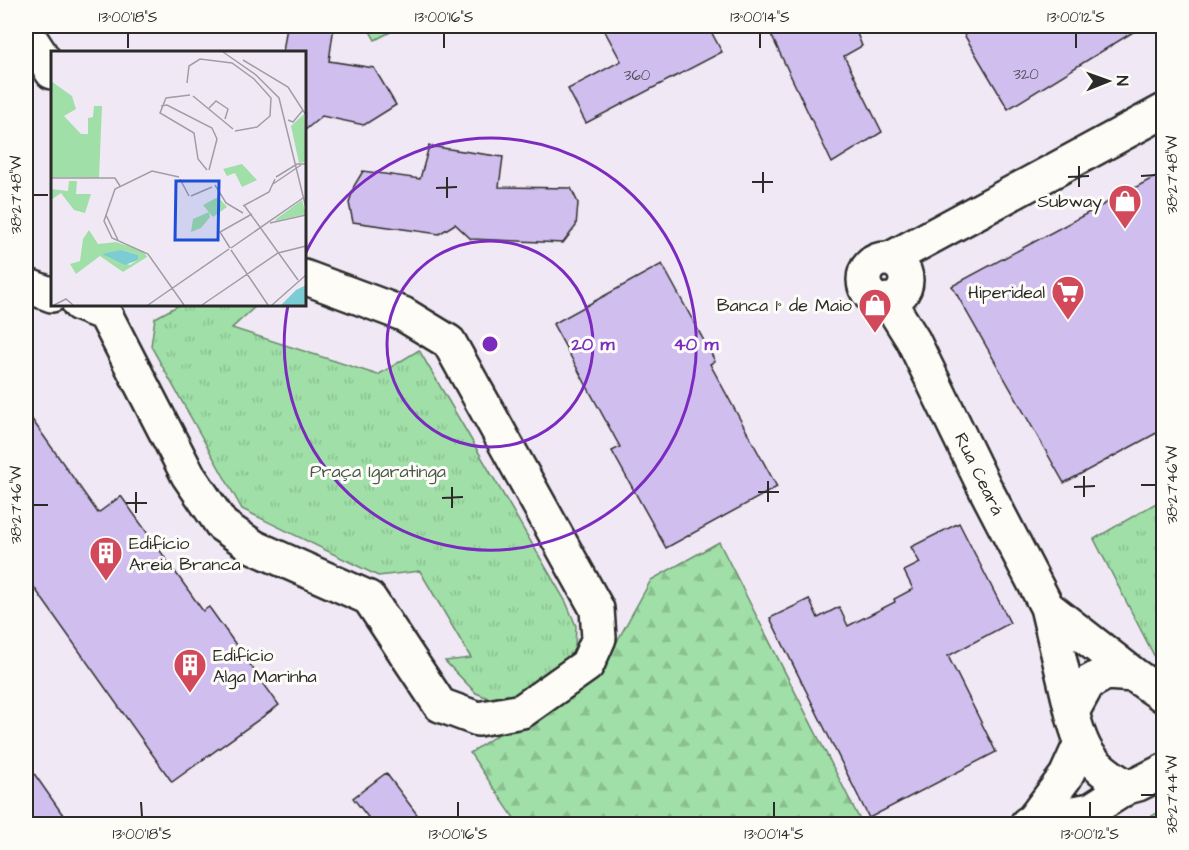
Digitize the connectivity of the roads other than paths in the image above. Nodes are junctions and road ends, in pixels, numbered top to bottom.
1 (26, 32) edge
2 (51, 70) edge
3 (1164, 111) edge
4 (306, 278) edge
5 (26, 285) edge
6 (51, 295) edge
7 (100, 308) edge
8 (1047, 607) junction
9 (1134, 675) junction
10 (1164, 696) edge
11 (1072, 712) junction
12 (1080, 745) junction
13 (1164, 771) edge
14 (1126, 787) junction
15 (1030, 822) edge

1 - 2 street
3 - 8 street, Rua Ceará
4 - 7 street
5 - 6 street
8 - 9 street, Rua Ceará
8 - 11 street, Rua Ceará
9 - 10 street, Rua Ceará
9 - 11 street
11 - 12 street, Rua Ceará
12 - 14 street
12 - 15 street
13 - 14 street
14 - 15 street

